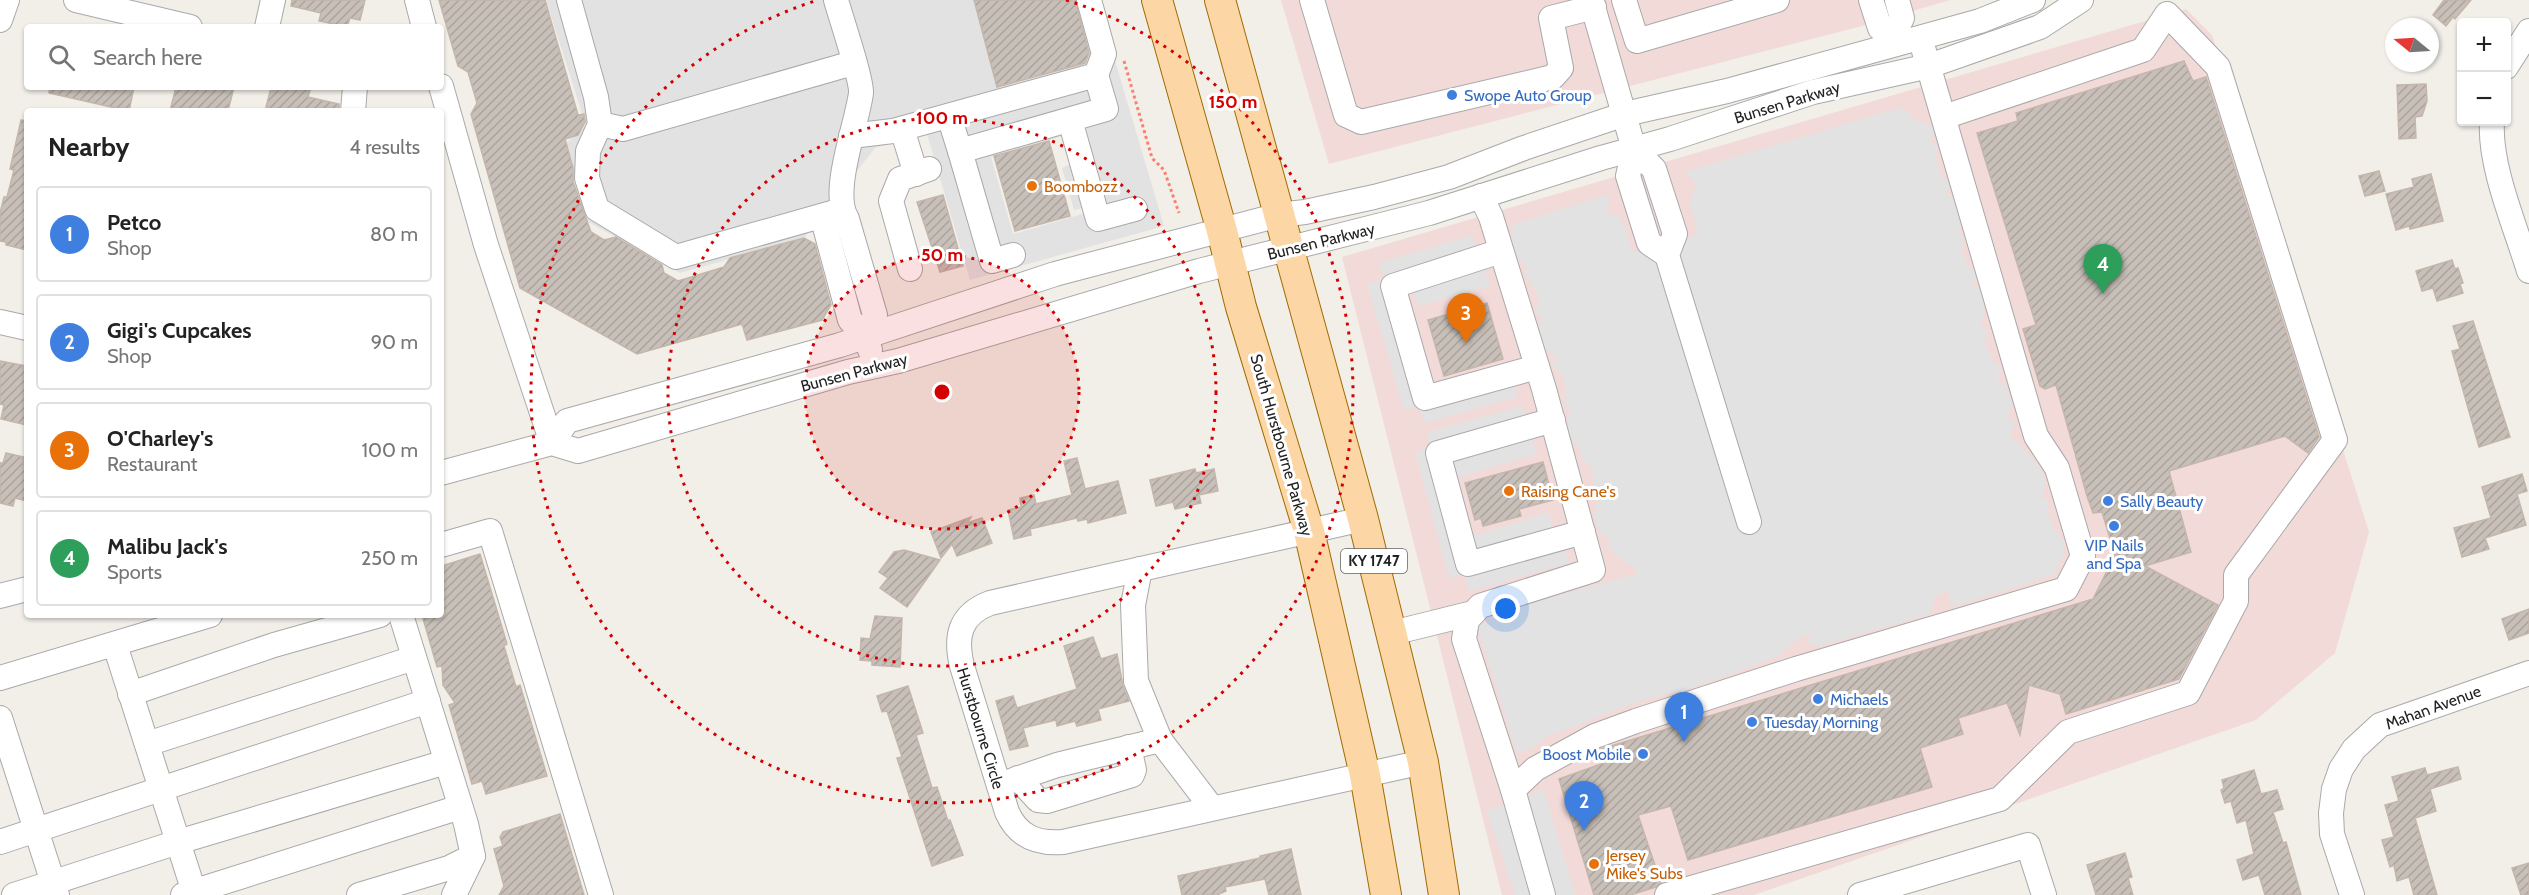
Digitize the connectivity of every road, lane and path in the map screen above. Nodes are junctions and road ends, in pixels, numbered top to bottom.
1 (7, 0) edge
2 (76, 0) edge
3 (273, 0) edge
4 (417, 0) edge
5 (569, 0) edge
6 (836, 0) edge
7 (1089, 0) edge
8 (1157, 0) edge
9 (1220, 0) edge
10 (1312, 0) edge
11 (1624, 0) edge
12 (1777, 0) edge
13 (1871, 0) edge
14 (1897, 0) edge
15 (2033, 0) edge
16 (2082, 0) edge
17 (1592, 3) edge
18 (0, 21) edge
19 (177, 24) edge
20 (268, 24) edge
21 (423, 24) edge
22 (2529, 31) edge
23 (1904, 37) junction
24 (1123, 57) dead end
25 (2511, 59) edge
26 (853, 63) junction
27 (1929, 66) junction
28 (1096, 75) junction
29 (355, 90) edge
30 (442, 90) edge
31 (352, 108) edge
32 (1625, 114) junction
33 (949, 116) junction
34 (1944, 117) junction
35 (1070, 120) junction
36 (600, 124) junction
37 (2492, 126) edge
38 (902, 129) junction
39 (851, 135) junction
40 (1634, 149) junction
41 (960, 151) junction
42 (1481, 196) junction
43 (1135, 209) dead end
44 (832, 213) junction
45 (1179, 213) dead end
46 (1279, 215) junction
47 (1222, 231) junction
48 (1288, 250) junction
49 (1501, 251) junction
50 (1013, 255) dead end
51 (1230, 263) junction
52 (910, 269) dead end
53 (2529, 272) edge
54 (0, 322) edge
55 (24, 327) edge
56 (866, 337) junction
57 (874, 367) junction
58 (1537, 367) junction
59 (1552, 420) junction
60 (552, 443) junction
61 (444, 472) edge
62 (1363, 519) junction
63 (1749, 522) dead end
64 (1309, 531) junction
65 (1583, 532) junction
66 (444, 544) edge
67 (1140, 569) junction
68 (24, 590) edge
69 (0, 596) edge
70 (1473, 613) junction
71 (200, 618) edge
72 (369, 618) edge
73 (402, 618) edge
74 (1392, 633) junction
75 (115, 645) junction
76 (414, 658) junction
77 (2529, 673) edge
78 (0, 678) edge
79 (130, 694) junction
80 (428, 701) junction
81 (0, 718) edge
82 (1160, 740) junction
83 (147, 744) junction
84 (1129, 747) junction
85 (446, 762) junction
86 (1423, 762) junction
87 (1365, 775) junction
88 (1009, 782) junction
89 (10, 788) edge
90 (161, 790) junction
91 (1513, 790) junction
92 (460, 807) junction
93 (1212, 808) junction
94 (36, 831) junction
95 (0, 842) edge
96 (178, 842) junction
97 (472, 856) junction
98 (54, 888) edge
99 (191, 894) edge
100 (14, 895) edge
101 (359, 895) edge
102 (454, 895) edge
103 (601, 895) edge
104 (1386, 895) edge
105 (1444, 895) edge
106 (1543, 895) edge
107 (1667, 895) edge
108 (1860, 895) edge
109 (2044, 895) edge
110 (2352, 895) edge

1 - 18 street
2 - 19 street
3 - 20 street
4 - 21 street
5 - 36 street
6 - 26 street
7 - 28 street
8 - 47 main road, South Hurstbourne Parkway / KY 1747
9 - 46 main road, KY 1747
10 - 17 street
11 - 12 street
13 - 23 street
14 - 23 street
15 - 23 street, Bunsen Parkway
16 - 27 street, Bunsen Parkway
17 - 32 street
22 - 25 street
23 - 27 street
23 - 32 street, Bunsen Parkway
24 - 45 path
26 - 36 street
26 - 39 street
27 - 34 street
27 - 40 street, Bunsen Parkway
28 - 33 street
28 - 35 street
29 - 31 street
30 - 60 street
32 - 40 street
32 - 46 street, Bunsen Parkway
33 - 38 street
33 - 41 street
34 - 91 street
34 - 107 street
35 - 41 street
35 - 43 street
36 - 44 street
37 - 53 street
38 - 39 street
38 - 52 street
39 - 44 street
40 - 42 street, Bunsen Parkway
40 - 63 street
41 - 50 street
42 - 48 street, Bunsen Parkway
42 - 49 street
44 - 56 street
46 - 47 street, Bunsen Parkway
46 - 48 main road, KY 1747
47 - 51 main road, South Hurstbourne Parkway / KY 1747
47 - 56 street, Bunsen Parkway
48 - 51 street, Bunsen Parkway
48 - 62 main road, KY 1747
49 - 58 street
49 - 58 street
51 - 57 street, Bunsen Parkway
51 - 64 main road, South Hurstbourne Parkway / KY 1747
54 - 55 street
56 - 57 street
56 - 60 street, Bunsen Parkway
57 - 60 street, Bunsen Parkway
58 - 59 street
59 - 65 street
59 - 65 street
60 - 61 street, Bunsen Parkway
62 - 64 street, Hurstbourne Circle
62 - 74 main road, KY 1747
64 - 67 street, Hurstbourne Circle
64 - 87 main road, South Hurstbourne Parkway / KY 1747
65 - 70 street
66 - 103 street
67 - 82 street
67 - 88 street, Hurstbourne Circle
68 - 69 street
70 - 74 street
70 - 91 street
71 - 75 street
72 - 79 street
73 - 76 street
74 - 86 main road, KY 1747
75 - 78 street
75 - 79 street
76 - 80 street
76 - 83 street
77 - 110 street, Mahan Avenue
79 - 83 street
80 - 85 street
80 - 90 street
81 - 89 street
82 - 84 street
82 - 93 street
83 - 90 street
84 - 88 street
84 - 88 street
85 - 92 street
85 - 96 street
86 - 87 street, Hurstbourne Circle
86 - 105 main road, KY 1747
87 - 93 street, Hurstbourne Circle
87 - 104 main road, South Hurstbourne Parkway / KY 1747
88 - 93 street, Hurstbourne Circle
89 - 94 street
90 - 94 street
90 - 96 street
91 - 106 street
92 - 97 street
92 - 99 street
94 - 95 street
94 - 98 street
96 - 98 street
96 - 99 street
97 - 101 street
97 - 102 street
98 - 100 street
108 - 109 street

